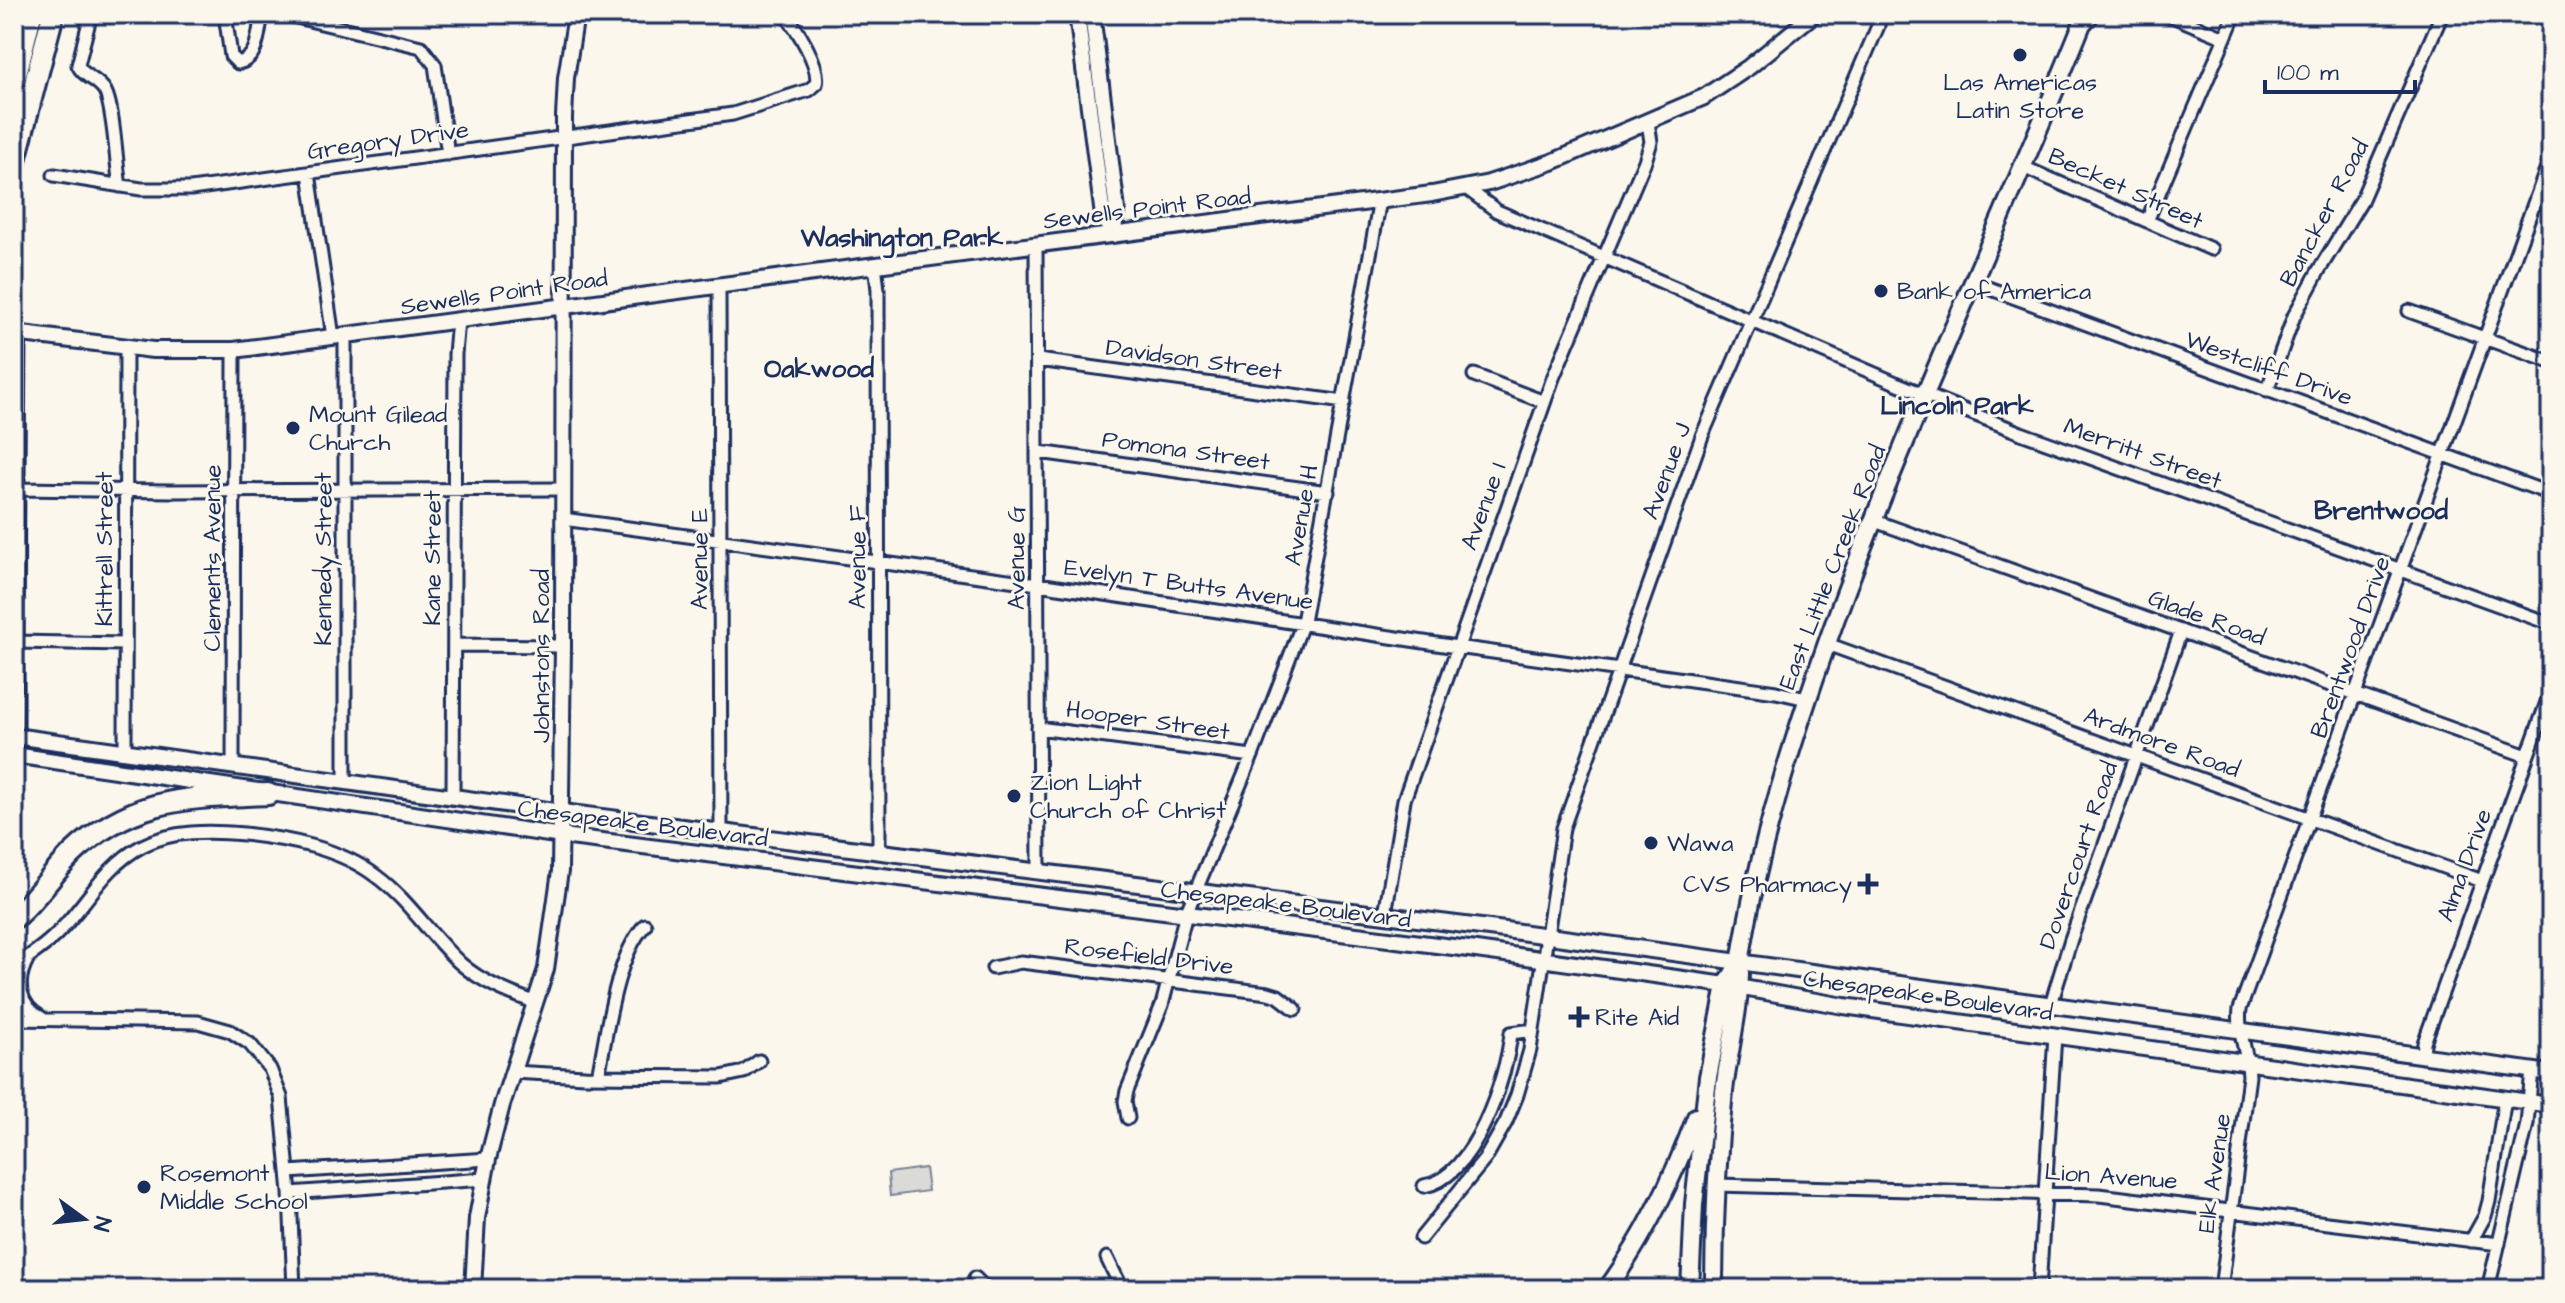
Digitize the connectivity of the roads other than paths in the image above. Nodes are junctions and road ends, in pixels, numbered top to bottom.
1 (31, 14) edge
2 (53, 14) edge
3 (91, 14) edge
4 (225, 14) edge
5 (262, 14) edge
6 (284, 14) edge
7 (576, 14) edge
8 (784, 14) edge
9 (1077, 14) edge
10 (1092, 14) edge
11 (1814, 14) edge
12 (1878, 14) edge
13 (2167, 14) edge
14 (2235, 14) edge
15 (2442, 14) edge
16 (2084, 17) edge
17 (2225, 38) junction
18 (14, 82) edge
19 (1648, 122) junction
20 (564, 138) junction
21 (448, 154) junction
22 (2551, 157) edge
23 (14, 164) edge
24 (2023, 167) junction
25 (309, 173) junction
26 (54, 175) dead end
27 (120, 186) junction
28 (1466, 188) junction
29 (2546, 190) edge
30 (1380, 200) junction
31 (2147, 221) junction
32 (1113, 235) junction
33 (1036, 244) junction
34 (2211, 249) dead end
35 (1604, 257) junction
36 (869, 266) junction
37 (1972, 282) junction
38 (719, 285) junction
39 (565, 305) junction
40 (2409, 311) dead end
41 (458, 320) junction
42 (1751, 321) junction
43 (16, 334) edge
44 (339, 337) junction
45 (2485, 337) junction
46 (126, 348) junction
47 (234, 350) junction
48 (1038, 360) junction
49 (2551, 362) edge
50 (1474, 375) dead end
51 (2267, 391) junction
52 (1924, 395) junction
53 (1344, 402) junction
54 (1544, 402) junction
55 (1039, 452) junction
56 (2443, 455) junction
57 (16, 489) junction
58 (345, 489) junction
59 (454, 489) junction
60 (563, 489) junction
61 (126, 490) junction
62 (234, 490) junction
63 (1328, 492) junction
64 (2551, 494) edge
65 (563, 519) junction
66 (1872, 520) junction
67 (721, 540) junction
68 (879, 562) junction
69 (2402, 570) junction
70 (1038, 584) junction
71 (1303, 622) junction
72 (2551, 624) edge
73 (2181, 631) junction
74 (16, 642) edge
75 (125, 644) junction
76 (1827, 644) junction
77 (454, 645) junction
78 (563, 646) junction
79 (1457, 647) junction
80 (1618, 671) junction
81 (2551, 691) edge
82 (2356, 695) junction
83 (1807, 699) junction
84 (1038, 728) junction
85 (15, 736) edge
86 (125, 751) junction
87 (14, 755) edge
88 (1252, 756) junction
89 (2135, 756) junction
90 (2527, 756) junction
91 (233, 766) junction
92 (345, 782) junction
93 (268, 794) junction
94 (453, 797) junction
95 (562, 812) junction
96 (2311, 819) junction
97 (721, 832) junction
98 (562, 836) junction
99 (879, 851) junction
100 (1039, 871) junction
101 (2482, 881) junction
102 (1196, 891) junction
103 (1186, 914) junction
104 (1385, 914) junction
105 (14, 918) edge
106 (645, 925) dead end
107 (1547, 936) junction
108 (28, 958) junction
109 (1544, 959) junction
110 (1740, 963) junction
111 (14, 966) edge
112 (993, 968) dead end
113 (1170, 980) junction
114 (1733, 986) junction
115 (536, 1003) junction
116 (2051, 1004) junction
117 (1295, 1009) dead end
118 (14, 1019) edge
119 (45, 1019) junction
120 (1533, 1030) junction
121 (2239, 1030) junction
122 (2055, 1035) junction
123 (2423, 1055) junction
124 (759, 1061) dead end
125 (2249, 1063) junction
126 (2532, 1070) junction
127 (512, 1072) junction
128 (2551, 1073) edge
129 (598, 1076) junction
130 (1708, 1077) junction
131 (2505, 1098) junction
132 (2529, 1102) junction
133 (2551, 1105) edge
134 (1128, 1118) dead end
135 (488, 1159) junction
136 (288, 1172) junction
137 (484, 1179) junction
138 (1717, 1185) junction
139 (1424, 1186) dead end
140 (2045, 1192) junction
141 (290, 1193) junction
142 (2232, 1210) junction
143 (1421, 1238) dead end
144 (2471, 1241) junction
145 (2499, 1244) junction
146 (1107, 1258) dead end
147 (975, 1278) dead end
148 (294, 1289) edge
149 (473, 1289) edge
150 (986, 1289) edge
151 (1122, 1289) edge
152 (1608, 1289) edge
153 (1690, 1289) edge
154 (1714, 1289) edge
155 (2039, 1289) edge
156 (2221, 1289) edge
157 (2488, 1289) edge

1 - 18 highway
2 - 23 highway
3 - 27 street
4 - 5 street
6 - 21 street
7 - 20 main road, Johnstons Road
8 - 20 street, Gregory Drive
9 - 32 main road
10 - 32 main road
11 - 19 main road, Sewells Point Road
12 - 42 street, Avenue J
13 - 17 street
14 - 17 street
15 - 51 street, Bancker Road
16 - 24 main road, East Little Creek Road
17 - 31 street
19 - 28 main road, Sewells Point Road
19 - 35 street, Avenue I
20 - 21 street, Gregory Drive
20 - 39 main road, Johnstons Road
21 - 25 street, Gregory Drive
22 - 29 street, Brentwood Drive
24 - 31 street, Becket Street
24 - 37 main road, East Little Creek Road
25 - 27 street, Gregory Drive
25 - 44 street, Kennedy Street
26 - 27 street, Gregory Drive
28 - 30 main road, Sewells Point Road
28 - 35 street, Merritt Street
29 - 45 street, Brentwood Drive
30 - 32 main road, Sewells Point Road
30 - 53 street, Avenue H
31 - 34 street, Becket Street
32 - 33 main road, Sewells Point Road
33 - 36 main road, Sewells Point Road
33 - 48 street, Avenue G
35 - 42 street, Merritt Street
35 - 54 street, Avenue I
36 - 38 main road, Sewells Point Road
36 - 68 street, Avenue F
37 - 51 street, Westcliff Drive
37 - 52 main road, East Little Creek Road
38 - 39 main road, Sewells Point Road
38 - 67 street, Avenue E
39 - 41 main road, Sewells Point Road
39 - 60 main road, Johnstons Road
40 - 45 street
41 - 44 main road, Sewells Point Road
41 - 59 street, Kane Street
42 - 52 street, Merritt Street
42 - 80 street, Avenue J
43 - 46 main road, Sewells Point Road
43 - 57 street
44 - 47 main road, Sewells Point Road
44 - 58 street, Kennedy Street
45 - 49 street
45 - 56 street, Brentwood Drive
46 - 47 main road, Sewells Point Road
46 - 61 street, Kittrell Street
47 - 62 street, Clements Avenue
48 - 53 street, Davidson Street
48 - 55 street, Avenue G
50 - 54 street
51 - 56 street, Westcliff Drive
52 - 66 main road, East Little Creek Road
52 - 69 street, Merritt Street
53 - 63 street, Avenue H
54 - 79 street, Avenue I
55 - 63 street, Pomona Street
55 - 70 street, Avenue G
56 - 64 street, Westcliff Drive
56 - 69 street, Brentwood Drive
57 - 61 street
57 - 74 street
58 - 59 street
58 - 62 street
58 - 92 street, Kennedy Street
59 - 60 street
59 - 77 street, Kane Street
60 - 65 main road, Johnstons Road
61 - 62 street
61 - 75 street, Kittrell Street
62 - 91 street, Clements Avenue
63 - 71 street, Avenue H
65 - 67 street, Evelyn T Butts Avenue
65 - 78 main road, Johnstons Road
66 - 73 street, Glade Road
66 - 76 main road, East Little Creek Road
67 - 68 street, Evelyn T Butts Avenue
67 - 97 street, Avenue E
68 - 70 street, Evelyn T Butts Avenue
68 - 99 street, Avenue F
69 - 72 street, Merritt Street
69 - 82 street, Brentwood Drive
70 - 71 street, Evelyn T Butts Avenue
70 - 84 street, Avenue G
71 - 79 street, Evelyn T Butts Avenue
71 - 88 street, Avenue H
73 - 82 street, Glade Road
73 - 89 street, Dovercourt Road
74 - 75 street
74 - 85 street
75 - 86 street, Kittrell Street
76 - 83 main road, East Little Creek Road
76 - 89 street, Ardmore Road
77 - 78 street
77 - 94 street, Kane Street
78 - 95 main road, Johnstons Road
79 - 80 street, Evelyn T Butts Avenue
79 - 104 street, Avenue I
80 - 83 street, Evelyn T Butts Avenue
80 - 107 street, Avenue J
81 - 90 street, Alma Drive
82 - 90 street, Glade Road
82 - 96 street, Brentwood Drive
83 - 110 main road, East Little Creek Road
84 - 88 street, Hooper Street
84 - 100 street, Avenue G
85 - 86 main road, Chesapeake Boulevard
86 - 91 main road, Chesapeake Boulevard
87 - 93 main road, Chesapeake Boulevard
88 - 102 street, Avenue H
89 - 96 street, Ardmore Road
89 - 116 street, Dovercourt Road
90 - 101 street, Alma Drive
91 - 92 main road, Chesapeake Boulevard
92 - 94 main road, Chesapeake Boulevard
93 - 98 main road, Chesapeake Boulevard
93 - 105 highway
94 - 95 main road, Chesapeake Boulevard
95 - 97 main road, Chesapeake Boulevard
95 - 98 main road, Johnstons Road
96 - 101 street, Ardmore Road
96 - 121 street, Brentwood Drive
97 - 99 main road, Chesapeake Boulevard
98 - 103 main road, Chesapeake Boulevard
98 - 115 main road, Johnstons Road
99 - 100 main road, Chesapeake Boulevard
100 - 102 main road, Chesapeake Boulevard
101 - 123 street, Alma Drive
102 - 103 street, Avenue H
102 - 104 main road, Chesapeake Boulevard
103 - 109 main road, Chesapeake Boulevard
103 - 113 street, Avenue H
104 - 107 main road, Chesapeake Boulevard
106 - 129 street
107 - 109 street, Avenue J
107 - 110 main road, Chesapeake Boulevard
108 - 111 street
108 - 115 street
108 - 119 street
109 - 114 main road, Chesapeake Boulevard
109 - 120 street, Avenue J
110 - 114 main road, East Little Creek Road
110 - 116 main road, Chesapeake Boulevard
112 - 113 street, Rosefield Drive
113 - 117 street, Rosefield Drive
113 - 134 street, Avenue H
114 - 122 main road, Chesapeake Boulevard
114 - 130 main road, East Little Creek Road
114 - 138 main road, East Little Creek Road
115 - 127 main road, Johnstons Road
116 - 121 main road, Chesapeake Boulevard
118 - 119 street
119 - 136 street
120 - 139 street
120 - 143 street, Avenue J
121 - 123 main road, Chesapeake Boulevard
121 - 125 street, Brentwood Drive
122 - 125 main road, Chesapeake Boulevard
122 - 140 street
123 - 126 main road, Chesapeake Boulevard
124 - 129 street
125 - 131 main road, Chesapeake Boulevard
125 - 142 street, Elk Avenue
126 - 128 main road, Chesapeake Boulevard
126 - 132 street
127 - 129 street
127 - 135 main road, Johnstons Road
130 - 152 main road
130 - 153 main road, East Little Creek Road
131 - 132 main road, Chesapeake Boulevard
131 - 144 street
132 - 133 main road, Chesapeake Boulevard
132 - 145 street
135 - 136 street
135 - 137 main road, Johnstons Road
136 - 141 street
137 - 141 street
137 - 149 main road, Johnstons Road
138 - 140 street, Lion Avenue
138 - 154 main road, East Little Creek Road
140 - 142 street, Lion Avenue
140 - 155 street
141 - 148 street
142 - 144 street, Lion Avenue
142 - 156 street, Elk Avenue
144 - 145 street, Lion Avenue
145 - 157 street
146 - 151 street
147 - 150 street

